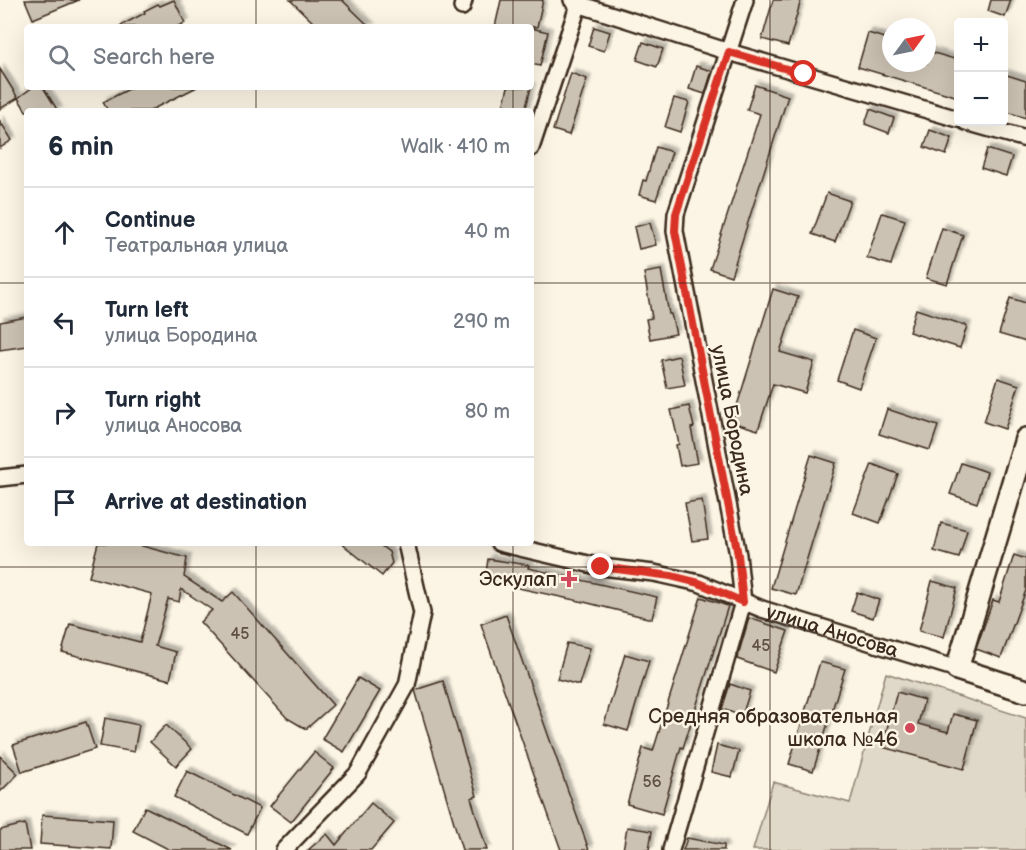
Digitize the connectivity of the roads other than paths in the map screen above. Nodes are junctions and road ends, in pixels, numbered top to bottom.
1 (745, 0) edge
2 (576, 1) edge
3 (729, 52) junction
4 (954, 118) edge
5 (980, 126) edge
6 (534, 138) edge
7 (1026, 139) edge
8 (1026, 440) edge
9 (24, 475) edge
10 (0, 478) edge
11 (407, 546) edge
12 (512, 546) edge
13 (743, 602) junction
14 (957, 669) junction
15 (1026, 691) edge
16 (284, 850) edge
17 (671, 850) edge

1 - 3 street, улица Бородина
2 - 3 street
2 - 6 street
3 - 4 street
3 - 13 street, улица Бородина
5 - 7 street
8 - 14 street
9 - 10 street
11 - 16 street
12 - 13 street, улица Аносова
13 - 14 street, улица Аносова
13 - 17 street, улица Бородина
14 - 15 street, улица Аносова

